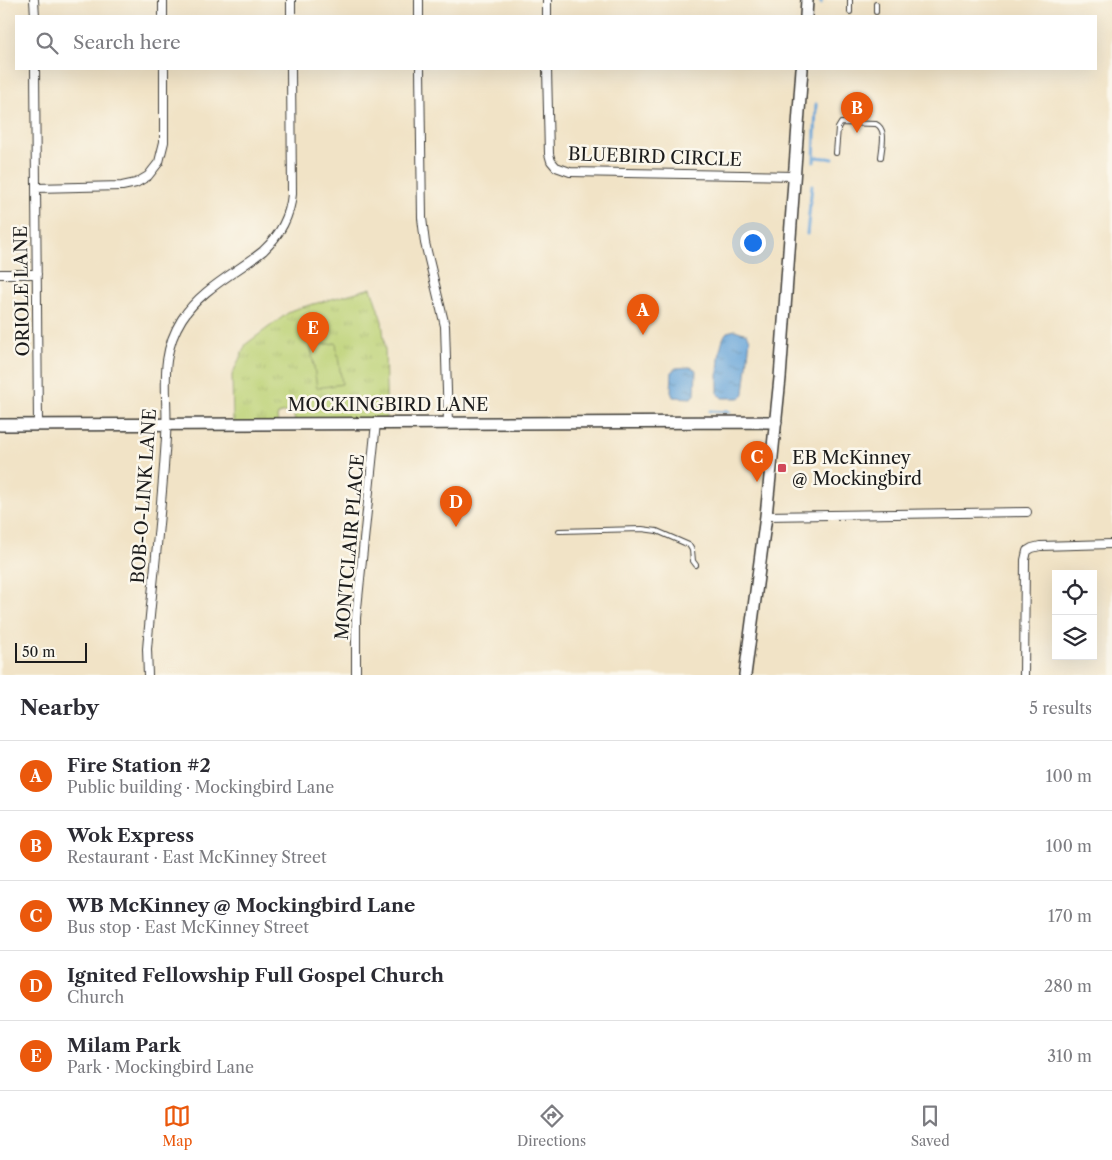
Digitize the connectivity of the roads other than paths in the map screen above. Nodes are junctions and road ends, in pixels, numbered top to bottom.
1 (34, 0) edge
2 (163, 0) edge
3 (291, 0) edge
4 (419, 0) edge
5 (547, 0) edge
6 (807, 0) edge
7 (850, 0) edge
8 (876, 4) dead end
9 (850, 12) dead end
10 (876, 12) dead end
11 (35, 15) edge
12 (163, 15) edge
13 (291, 15) edge
14 (419, 15) edge
15 (547, 15) edge
16 (806, 15) edge
17 (35, 70) edge
18 (164, 70) edge
19 (291, 70) edge
20 (420, 70) edge
21 (547, 70) edge
22 (802, 70) edge
23 (836, 153) dead end
24 (882, 157) dead end
25 (794, 176) junction
26 (36, 188) junction
27 (0, 274) edge
28 (37, 274) junction
29 (776, 422) junction
30 (376, 423) junction
31 (448, 423) junction
32 (38, 424) junction
33 (0, 425) edge
34 (167, 425) junction
35 (1027, 512) dead end
36 (766, 516) junction
37 (559, 531) dead end
38 (1112, 544) edge
39 (696, 566) dead end
40 (148, 675) edge
41 (356, 675) edge
42 (745, 675) edge
43 (1024, 675) edge

1 - 11 street
2 - 12 street
3 - 13 street
4 - 14 street
5 - 15 street
6 - 16 street
7 - 9 lane
8 - 10 lane
17 - 26 street, ORIOLE LANE
18 - 26 street
19 - 34 street, BOB-O-LINK LANE
20 - 31 street
21 - 25 street, BLUEBIRD CIRCLE
22 - 25 street
23 - 24 lane
25 - 29 street
26 - 28 street, ORIOLE LANE
27 - 28 street
28 - 32 street, ORIOLE LANE
29 - 31 street, MOCKINGBIRD LANE
29 - 36 street
30 - 31 street, MOCKINGBIRD LANE
30 - 34 street, MOCKINGBIRD LANE
30 - 41 street, MONTCLAIR PLACE
32 - 33 street, MOCKINGBIRD LANE
32 - 34 street, MOCKINGBIRD LANE
34 - 40 street, BOB-O-LINK LANE
35 - 36 street
36 - 42 street
37 - 39 lane
38 - 43 street

